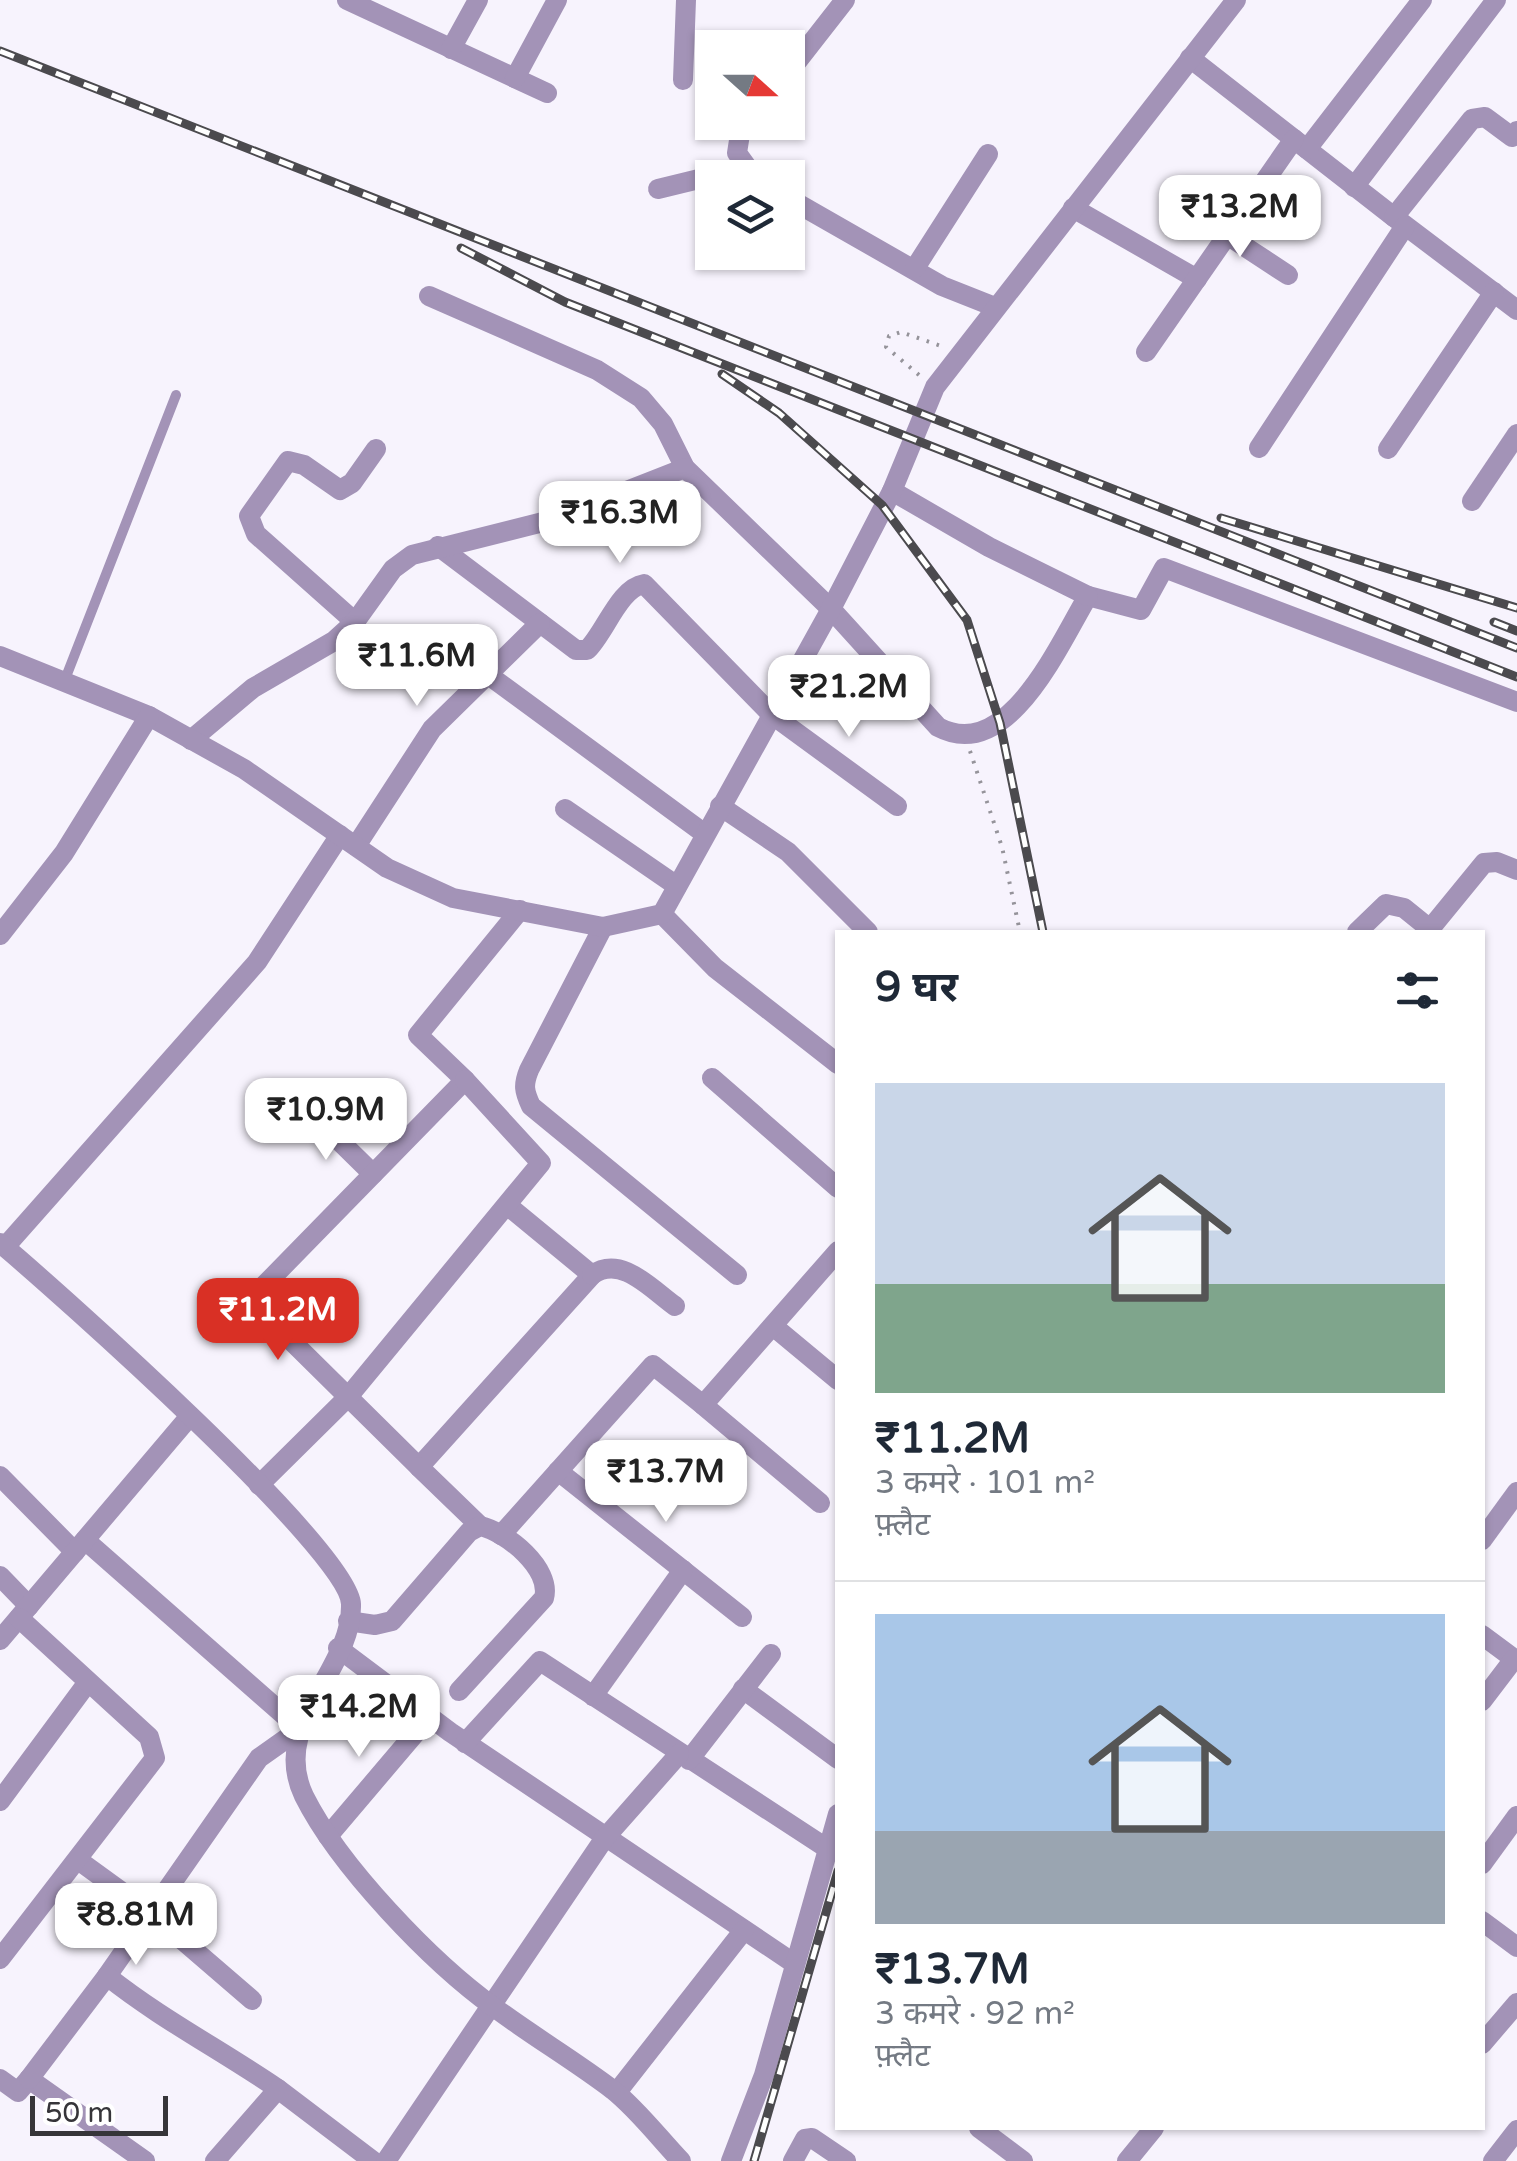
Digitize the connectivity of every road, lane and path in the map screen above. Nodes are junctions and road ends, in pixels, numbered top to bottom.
1 (347, 0) edge
2 (478, 0) edge
3 (556, 0) edge
4 (686, 0) edge
5 (846, 0) edge
6 (1236, 0) edge
7 (1422, 0) edge
8 (1496, 0) edge
9 (451, 48) junction
10 (805, 52) edge
11 (1190, 58) junction
12 (514, 78) junction
13 (683, 80) dead end
14 (546, 94) dead end
15 (1515, 136) edge
16 (1301, 144) junction
17 (988, 154) dead end
18 (695, 182) edge
19 (1354, 186) junction
20 (658, 189) dead end
21 (805, 207) edge
22 (1073, 208) junction
23 (1399, 222) junction
24 (1227, 235) junction
25 (914, 268) junction
26 (1288, 274) dead end
27 (1197, 279) junction
28 (1494, 292) junction
29 (429, 296) dead end
30 (995, 307) junction
31 (1517, 310) edge
32 (1146, 352) dead end
33 (961, 353) junction
34 (936, 387) junction
35 (176, 395) dead end
36 (1517, 434) edge
37 (1259, 448) dead end
38 (1388, 448) dead end
39 (376, 449) dead end
40 (685, 468) junction
41 (892, 491) junction
42 (1472, 501) dead end
43 (438, 546) junction
44 (1088, 596) junction
45 (831, 610) junction
46 (355, 622) junction
47 (540, 623) junction
48 (0, 656) edge
49 (487, 674) junction
50 (64, 682) junction
51 (1517, 702) edge
52 (770, 714) junction
53 (149, 716) junction
54 (965, 737) junction
55 (191, 740) junction
56 (720, 806) junction
57 (897, 806) dead end
58 (565, 809) dead end
59 (705, 834) junction
60 (348, 841) junction
61 (1517, 870) edge
62 (677, 886) junction
63 (520, 910) junction
64 (662, 914) junction
65 (603, 927) junction
66 (866, 930) edge
67 (1020, 930) edge
68 (1359, 930) edge
69 (1432, 930) edge
70 (0, 935) edge
71 (835, 1062) edge
72 (712, 1078) dead end
73 (465, 1080) junction
74 (314, 1116) dead end
75 (373, 1174) junction
76 (835, 1185) edge
77 (507, 1204) junction
78 (2, 1245) edge
79 (835, 1256) edge
80 (592, 1274) junction
81 (737, 1275) dead end
82 (675, 1306) dead end
83 (772, 1326) junction
84 (835, 1378) edge
85 (348, 1397) junction
86 (703, 1406) junction
87 (190, 1416) junction
88 (419, 1467) junction
89 (558, 1471) junction
90 (0, 1476) edge
91 (260, 1486) junction
92 (1517, 1492) edge
93 (820, 1503) dead end
94 (480, 1526) junction
95 (501, 1534) junction
96 (1485, 1536) edge
97 (80, 1546) junction
98 (683, 1570) junction
99 (0, 1576) edge
100 (24, 1612) junction
101 (742, 1617) dead end
102 (348, 1621) junction
103 (1485, 1637) edge
104 (0, 1640) edge
105 (338, 1648) junction
106 (771, 1654) dead end
107 (1515, 1660) edge
108 (88, 1682) junction
109 (743, 1690) junction
110 (459, 1692) dead end
111 (593, 1696) junction
112 (1485, 1697) edge
113 (429, 1717) junction
114 (300, 1729) junction
115 (465, 1743) junction
116 (835, 1756) edge
117 (684, 1757) junction
118 (0, 1801) edge
119 (1517, 1816) edge
120 (835, 1825) edge
121 (328, 1836) junction
122 (604, 1839) junction
123 (828, 1849) junction
124 (78, 1860) junction
125 (1485, 1860) edge
126 (151, 1913) junction
127 (1485, 1923) edge
128 (744, 1930) junction
129 (1517, 1947) edge
130 (0, 1959) edge
131 (795, 1964) junction
132 (107, 1976) junction
133 (252, 2000) dead end
134 (1517, 2003) edge
135 (491, 2006) junction
136 (1485, 2040) edge
137 (29, 2078) junction
138 (0, 2079) edge
139 (278, 2089) junction
140 (616, 2092) junction
141 (982, 2130) edge
142 (1152, 2130) edge
143 (1517, 2130) edge
144 (145, 2161) edge
145 (215, 2161) edge
146 (374, 2161) edge
147 (386, 2161) edge
148 (682, 2161) edge
149 (732, 2161) edge
150 (793, 2161) edge
151 (846, 2161) edge
152 (1023, 2161) edge
153 (1128, 2161) edge
154 (1493, 2161) edge

1 - 9 street
2 - 9 street
3 - 12 street
4 - 13 street
5 - 10 street
6 - 11 street
7 - 16 street
8 - 19 street
9 - 12 street
11 - 16 street
11 - 22 street
12 - 14 street
15 - 23 street
16 - 19 street
16 - 24 street
17 - 25 street
18 - 20 street
19 - 23 street
21 - 25 street
22 - 27 street
22 - 30 street
23 - 28 street
23 - 37 street
24 - 26 street
24 - 27 street
25 - 30 street
27 - 32 street
28 - 31 street
28 - 38 street
29 - 40 street
30 - 33 street
33 - 34 street
33 - 34 path
34 - 41 street
35 - 50 lane
36 - 42 street
39 - 46 street
40 - 43 street
40 - 45 street
41 - 44 street
41 - 45 street
43 - 46 street
43 - 47 street
44 - 51 street
44 - 54 street
45 - 52 street
45 - 54 street
46 - 55 street
47 - 49 street
47 - 52 street
48 - 50 street
49 - 59 street
49 - 60 street
50 - 53 street
52 - 56 street
52 - 57 street
53 - 55 street
53 - 70 street
54 - 67 path
55 - 60 street
56 - 59 street
56 - 66 street
58 - 62 street
59 - 62 street
60 - 63 street
60 - 78 street
61 - 69 street
62 - 64 street
63 - 65 street
63 - 73 street
64 - 65 street
64 - 71 street
65 - 81 street
68 - 69 street
72 - 76 street
73 - 75 street
73 - 77 street
74 - 75 street
75 - 85 street
77 - 80 street
77 - 85 street
78 - 87 street
79 - 83 street
80 - 82 street
80 - 88 street
83 - 84 street
83 - 86 street
85 - 88 street
85 - 91 street
86 - 89 street
86 - 93 street
87 - 91 street
87 - 97 street
88 - 94 street
89 - 95 street
89 - 98 street
90 - 97 street
91 - 102 street
92 - 96 street
94 - 95 street
94 - 102 street
95 - 110 street
97 - 100 street
97 - 114 street
98 - 101 street
98 - 111 street
99 - 100 street
100 - 104 street
100 - 108 street
102 - 105 street
103 - 107 street
105 - 113 street
105 - 114 street
106 - 109 street
107 - 112 street
108 - 118 street
108 - 124 street
109 - 116 street
109 - 117 street
111 - 115 street
111 - 117 street
113 - 115 street
113 - 121 street
114 - 121 street
114 - 126 street
115 - 122 street
117 - 122 street
117 - 123 street
119 - 125 street
120 - 123 street
121 - 135 street
122 - 128 street
122 - 135 street
123 - 131 street
124 - 126 street
124 - 130 street
126 - 132 street
126 - 133 street
127 - 129 street
128 - 131 street
128 - 140 street
131 - 149 street
132 - 137 street
132 - 139 street
134 - 136 street
135 - 140 street
135 - 147 street
137 - 138 street
137 - 144 street
139 - 145 street
139 - 146 street
140 - 148 street
141 - 152 street
142 - 153 street
143 - 154 street
150 - 151 street

